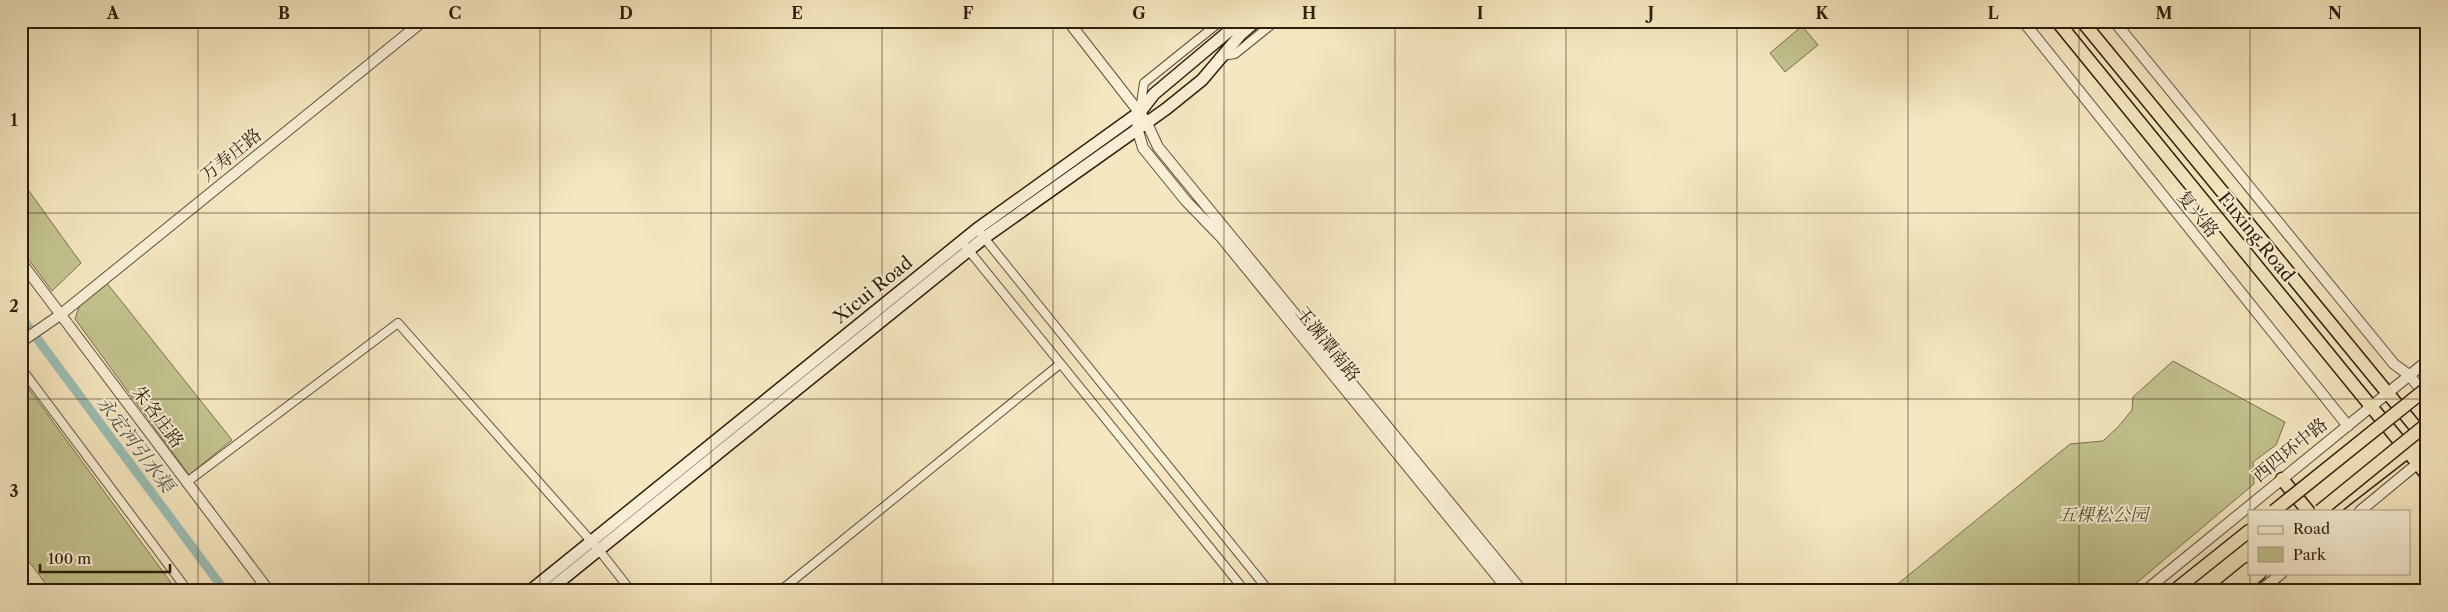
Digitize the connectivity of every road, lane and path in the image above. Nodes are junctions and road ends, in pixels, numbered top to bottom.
1 (423, 21) edge
2 (1068, 21) edge
3 (1221, 21) edge
4 (1241, 21) edge
5 (1256, 21) edge
6 (1276, 21) edge
7 (2023, 21) edge
8 (2057, 21) edge
9 (2082, 21) edge
10 (2114, 21) edge
11 (1222, 56) junction
12 (1141, 120) junction
13 (981, 234) junction
14 (965, 246) junction
15 (21, 262) edge
16 (58, 316) junction
17 (21, 342) edge
18 (2427, 361) edge
19 (1060, 364) junction
20 (21, 368) edge
21 (2409, 375) junction
22 (2427, 388) edge
23 (2387, 393) junction
24 (2427, 397) edge
25 (2370, 407) junction
26 (2427, 424) edge
27 (2348, 426) junction
28 (2427, 443) edge
29 (2407, 452) junction
30 (2418, 464) junction
31 (2427, 475) edge
32 (2282, 479) junction
33 (188, 482) junction
34 (2275, 510) edge
35 (2307, 510) edge
36 (2321, 510) edge
37 (2331, 510) edge
38 (2361, 510) edge
39 (2248, 531) edge
40 (591, 541) junction
41 (599, 550) junction
42 (2248, 570) edge
43 (2259, 574) edge
44 (2281, 574) edge
45 (188, 591) edge
46 (269, 591) edge
47 (530, 591) edge
48 (548, 591) edge
49 (631, 591) edge
50 (780, 591) edge
51 (1245, 591) edge
52 (1269, 591) edge
53 (1509, 591) edge
54 (1522, 591) edge
55 (2145, 591) edge
56 (2174, 591) edge
57 (2222, 591) edge
58 (2239, 591) edge
59 (2260, 591) edge

1 - 16 street, 万寿庄路
2 - 12 street
3 - 12 street
4 - 12 main road, Xicui Road
5 - 11 main road, Xicui Road
6 - 11 street
7 - 27 street, 复兴路
8 - 25 highway, Fuxing Road
9 - 23 highway, Fuxing Road
10 - 21 street
11 - 12 main road, Xicui Road
12 - 13 main road, Xicui Road
12 - 13 main road, Xicui Road
12 - 53 street, 玉渊潭南路
12 - 54 street, 玉渊潭南路
13 - 14 main road, Xicui Road
13 - 52 street
14 - 19 street
14 - 40 main road, Xicui Road
14 - 41 main road, Xicui Road
15 - 16 street, 朱各庄路
16 - 17 street, 万寿庄路
16 - 33 street, 朱各庄路
18 - 21 street
19 - 50 street
19 - 51 street
20 - 45 street
21 - 23 street, 西四环中路
21 - 24 street
22 - 34 highway, bridge
23 - 25 street, 西四环中路
23 - 28 highway, Fuxing Road
25 - 27 street, 西四环中路
25 - 29 highway, Fuxing Road
26 - 36 highway, bridge
27 - 32 street, 西四环中路
28 - 29 highway
28 - 30 street
29 - 30 highway, Fuxing Road
29 - 37 highway
30 - 31 highway, Fuxing Road
30 - 38 street
32 - 35 highway
32 - 55 street, 西四环中路
33 - 40 street
33 - 46 street, 朱各庄路
39 - 56 highway
40 - 41 street
40 - 47 main road, Xicui Road
41 - 48 main road, Xicui Road
41 - 49 street
42 - 57 highway
43 - 58 highway
44 - 59 street

